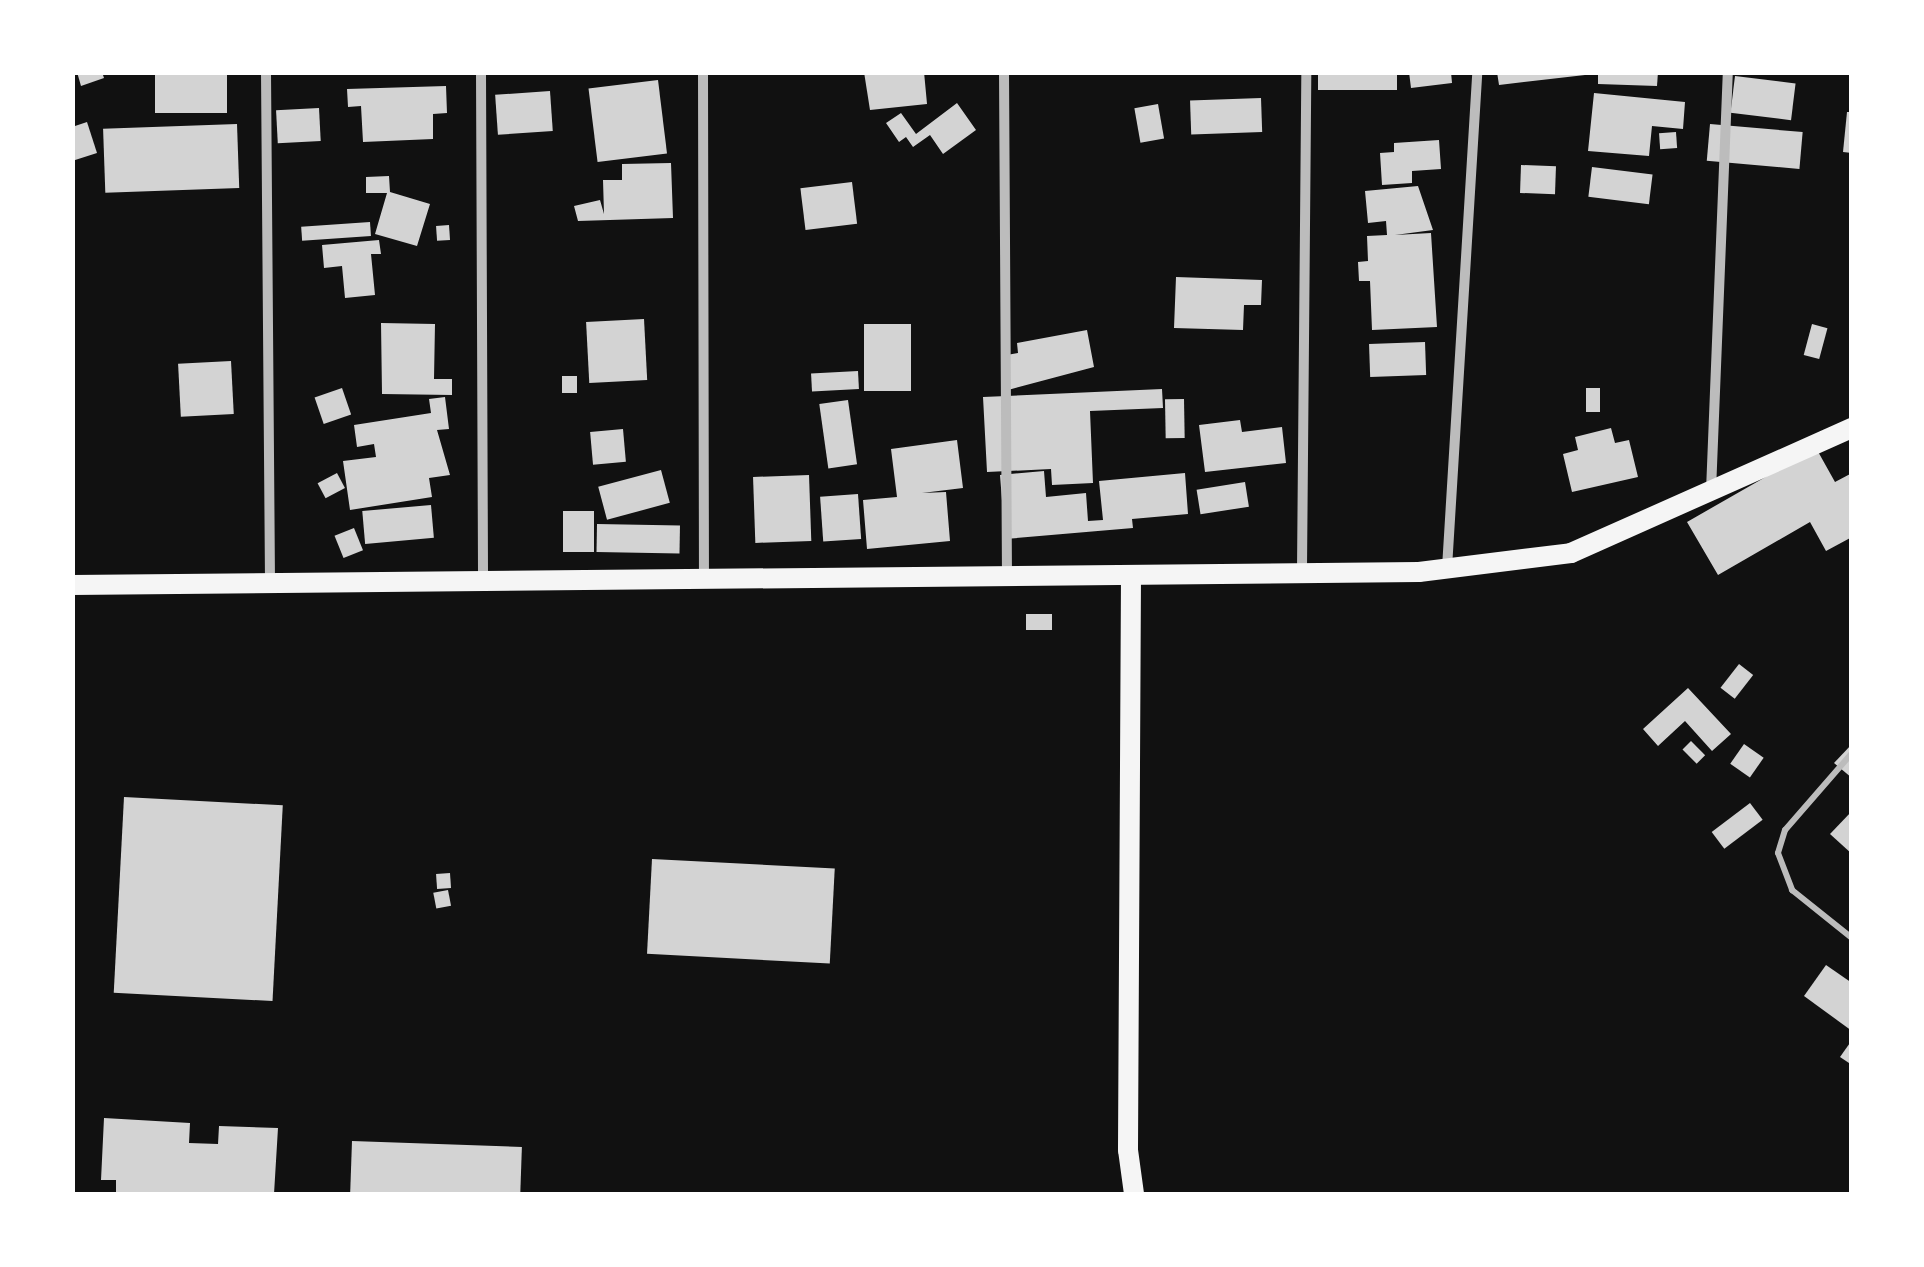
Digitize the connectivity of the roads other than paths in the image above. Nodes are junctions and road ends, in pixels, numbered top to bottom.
1 (266, 72) edge
2 (481, 72) edge
3 (703, 72) edge
4 (1004, 72) edge
5 (1306, 72) edge
6 (1477, 72) edge
7 (1728, 72) edge
8 (1852, 428) edge
9 (1710, 492) junction
10 (1447, 568) junction
11 (1302, 569) junction
12 (1131, 575) junction
13 (1007, 576) junction
14 (704, 579) junction
15 (483, 581) junction
16 (270, 583) junction
17 (72, 585) edge
18 (1852, 753) edge
19 (1852, 938) edge
20 (1134, 1194) edge

1 - 16 street
2 - 15 street
3 - 14 street
4 - 13 street
5 - 11 street
6 - 10 street
7 - 9 street
8 - 9 main road
9 - 10 main road
10 - 11 main road
11 - 12 main road
12 - 13 main road
12 - 20 main road
13 - 14 main road
14 - 15 main road
15 - 16 main road
16 - 17 main road
18 - 19 lane

